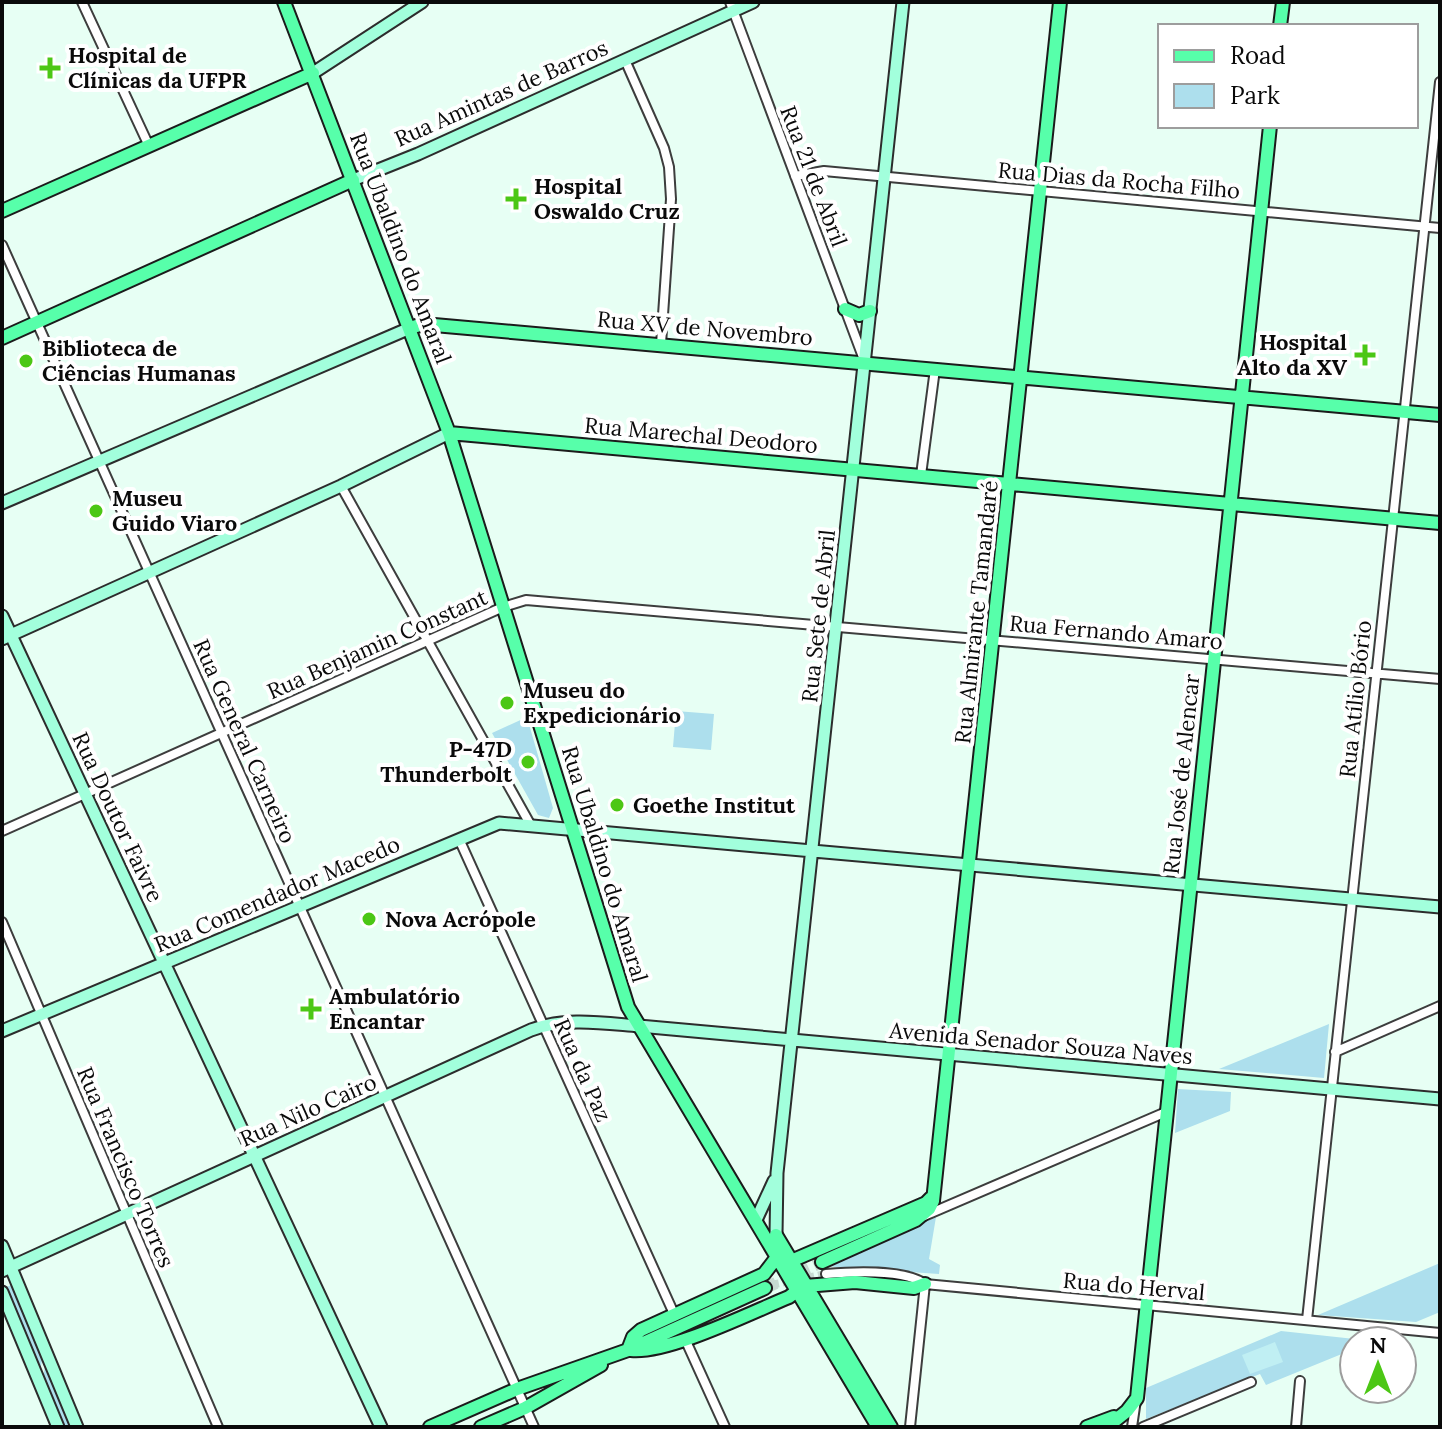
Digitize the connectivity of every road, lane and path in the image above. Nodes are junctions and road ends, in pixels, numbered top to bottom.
1 (82, 2) edge
2 (284, 2) edge
3 (422, 2) edge
4 (753, 2) edge
5 (903, 2) edge
6 (1060, 2) edge
7 (1283, 2) edge
8 (732, 6) edge
9 (1280, 24) edge
10 (625, 60) junction
11 (313, 73) junction
12 (1440, 82) edge
13 (1270, 128) edge
14 (149, 146) junction
15 (795, 176) junction
16 (884, 177) junction
17 (353, 180) junction
18 (1040, 191) junction
19 (2, 211) edge
20 (1260, 211) junction
21 (1424, 226) junction
22 (1440, 228) edge
23 (2, 245) edge
24 (845, 309) junction
25 (870, 311) junction
26 (38, 322) junction
27 (410, 328) junction
28 (2, 338) edge
29 (661, 344) junction
30 (864, 362) junction
31 (935, 369) junction
32 (1021, 377) junction
33 (1241, 397) junction
34 (1404, 412) junction
35 (1440, 415) edge
36 (449, 433) junction
37 (99, 461) junction
38 (855, 468) junction
39 (921, 475) junction
40 (1010, 483) junction
41 (341, 486) junction
42 (2, 503) edge
43 (1230, 503) junction
44 (1392, 519) junction
45 (1440, 523) edge
46 (149, 572) junction
47 (503, 607) junction
48 (2, 616) edge
49 (836, 625) junction
50 (6, 637) edge
51 (993, 639) junction
52 (427, 641) junction
53 (1213, 659) junction
54 (1376, 673) junction
55 (1440, 679) edge
56 (222, 733) junction
57 (85, 794) junction
58 (530, 824) junction
59 (573, 829) junction
60 (2, 831) edge
61 (459, 839) junction
62 (812, 851) junction
63 (969, 865) junction
64 (1190, 884) junction
65 (1352, 899) junction
66 (299, 906) junction
67 (1440, 907) edge
68 (2, 922) edge
69 (164, 963) junction
70 (1440, 1006) edge
71 (42, 1014) junction
72 (544, 1026) junction
73 (639, 1026) junction
74 (2, 1031) edge
75 (792, 1040) junction
76 (1335, 1052) junction
77 (949, 1054) junction
78 (1170, 1074) junction
79 (1331, 1089) junction
80 (385, 1097) junction
81 (1440, 1099) edge
82 (1166, 1112) junction
83 (255, 1156) junction
84 (777, 1173) junction
85 (934, 1196) junction
86 (951, 1205) junction
87 (127, 1214) junction
88 (756, 1220) junction
89 (916, 1220) junction
90 (776, 1235) joint
91 (2, 1246) edge
92 (777, 1257) junction
93 (791, 1261) junction
94 (824, 1268) joint
95 (6, 1269) edge
96 (925, 1284) junction
97 (765, 1288) tunnel mouth
98 (801, 1289) junction
99 (2, 1292) edge
100 (1146, 1305) junction
101 (675, 1316) junction
102 (1307, 1320) junction
103 (1440, 1333) edge
104 (685, 1339) junction
105 (628, 1350) junction
106 (46, 1352) junction
107 (1300, 1381) dead end
108 (1251, 1382) dead end
109 (40, 1384) junction
110 (517, 1389) junction
111 (1137, 1398) junction
112 (525, 1408) junction
113 (1127, 1411) junction
114 (911, 1417) junction
115 (58, 1427) edge
116 (77, 1427) edge
117 (218, 1427) edge
118 (381, 1427) edge
119 (430, 1427) edge
120 (481, 1427) edge
121 (534, 1427) edge
122 (725, 1427) edge
123 (878, 1427) edge
124 (891, 1427) edge
125 (910, 1427) edge
126 (1087, 1427) edge
127 (1107, 1427) edge
128 (1132, 1427) edge
129 (1143, 1427) edge
130 (1296, 1427) edge

1 - 14 street
2 - 11 main road, Rua Ubaldino do Amaral
3 - 11 main road
4 - 8 main road, Rua Amintas de Barros
5 - 16 main road, Rua Sete de Abril
6 - 18 main road, Rua Almirante Tamandaré
7 - 9 main road
8 - 10 main road, Rua Amintas de Barros
8 - 15 street, Rua 21 de Abril
10 - 17 main road, Rua Amintas de Barros
10 - 29 street
11 - 14 main road
11 - 17 main road, Rua Ubaldino do Amaral
12 - 21 street, Rua Atílio Bório
13 - 20 main road, Rua José de Alencar
14 - 19 main road
15 - 16 street, Rua Dias da Rocha Filho
15 - 24 street, Rua 21 de Abril
16 - 18 street, Rua Dias da Rocha Filho
16 - 25 main road, Rua Sete de Abril
17 - 26 main road, Rua Amintas de Barros
17 - 27 main road, Rua Ubaldino do Amaral
18 - 20 street, Rua Dias da Rocha Filho
18 - 32 main road, Rua Almirante Tamandaré
20 - 21 street, Rua Dias da Rocha Filho
20 - 33 main road, Rua José de Alencar
21 - 22 street, Rua Dias da Rocha Filho
21 - 34 street, Rua Atílio Bório
23 - 26 street, Rua General Carneiro
24 - 25 main road
24 - 30 street, Rua 21 de Abril
25 - 30 main road, Rua Sete de Abril
26 - 28 main road, Rua Amintas de Barros
26 - 37 street, Rua General Carneiro
27 - 29 main road, Rua XV de Novembro
27 - 36 main road, Rua Ubaldino do Amaral
27 - 37 main road, Rua XV de Novembro
29 - 30 main road, Rua XV de Novembro
30 - 31 main road, Rua XV de Novembro
30 - 38 main road, Rua Sete de Abril
31 - 32 main road, Rua XV de Novembro
31 - 39 street
32 - 33 main road, Rua XV de Novembro
32 - 40 main road, Rua Almirante Tamandaré
33 - 34 main road, Rua XV de Novembro
33 - 43 main road, Rua José de Alencar
34 - 35 main road, Rua XV de Novembro
34 - 44 street, Rua Atílio Bório
36 - 38 main road, Rua Marechal Deodoro
36 - 41 main road
36 - 47 main road, Rua Ubaldino do Amaral
37 - 42 main road, Rua XV de Novembro
37 - 46 street, Rua General Carneiro
38 - 39 main road, Rua Marechal Deodoro
38 - 49 main road, Rua Sete de Abril
39 - 40 main road, Rua Marechal Deodoro
40 - 43 main road, Rua Marechal Deodoro
40 - 51 main road, Rua Almirante Tamandaré
41 - 46 main road
41 - 52 street
43 - 44 main road, Rua Marechal Deodoro
43 - 53 main road, Rua José de Alencar
44 - 45 main road, Rua Marechal Deodoro
44 - 54 street, Rua Atílio Bório
46 - 50 main road
46 - 56 street, Rua General Carneiro
47 - 49 street, Rua Fernando Amaro
47 - 52 street, Rua Benjamin Constant
47 - 59 main road, Rua Ubaldino do Amaral
48 - 50 main road, Rua Doutor Faivre
49 - 51 street, Rua Fernando Amaro
49 - 62 main road, Rua Sete de Abril
50 - 57 main road, Rua Doutor Faivre
51 - 53 street, Rua Fernando Amaro
51 - 63 main road, Rua Almirante Tamandaré
52 - 56 street, Rua Benjamin Constant
52 - 58 street
53 - 54 street, Rua Fernando Amaro
53 - 64 main road, Rua José de Alencar
54 - 55 street, Rua Fernando Amaro
54 - 65 street, Rua Atílio Bório
56 - 57 street, Rua Benjamin Constant
56 - 66 street, Rua General Carneiro
57 - 60 street, Rua Benjamin Constant
57 - 69 main road, Rua Doutor Faivre
58 - 59 main road, Rua Comendador Macedo
58 - 61 main road, Rua Comendador Macedo
59 - 62 main road, Rua Comendador Macedo
59 - 73 main road, Rua Ubaldino do Amaral
61 - 66 main road, Rua Comendador Macedo
61 - 72 street, Rua da Paz
62 - 63 main road, Rua Comendador Macedo
62 - 75 main road, Rua Sete de Abril
63 - 64 main road, Rua Comendador Macedo
63 - 77 main road, Rua Almirante Tamandaré
64 - 65 main road, Rua Comendador Macedo
64 - 78 main road, Rua José de Alencar
65 - 67 main road, Rua Comendador Macedo
65 - 76 street, Rua Atílio Bório
66 - 69 main road, Rua Comendador Macedo
66 - 80 street, Rua General Carneiro
68 - 71 street, Rua Francisco Torres
69 - 71 main road, Rua Comendador Macedo
69 - 83 main road, Rua Doutor Faivre
70 - 76 street
71 - 74 main road, Rua Comendador Macedo
71 - 87 street, Rua Francisco Torres
72 - 73 main road, Rua Nilo Cairo
72 - 80 main road, Rua Nilo Cairo
72 - 101 street, Rua da Paz
73 - 75 main road, Avenida Senador Souza Naves
73 - 88 main road, Rua Ubaldino do Amaral
75 - 77 main road, Avenida Senador Souza Naves
75 - 84 main road, Rua Sete de Abril
76 - 79 street, Rua Atílio Bório
77 - 78 main road, Avenida Senador Souza Naves
77 - 85 main road, Rua Almirante Tamandaré
78 - 79 main road, Avenida Senador Souza Naves
78 - 82 main road, Rua José de Alencar
79 - 81 main road, Avenida Senador Souza Naves
79 - 102 street, Rua Atílio Bório
80 - 83 main road, Rua Nilo Cairo
80 - 110 street, Rua General Carneiro
82 - 86 street
82 - 100 main road, Rua José de Alencar
83 - 87 main road, Rua Nilo Cairo
83 - 118 main road, Rua Doutor Faivre
84 - 88 main road
84 - 90 main road, Rua Sete de Abril
85 - 86 street
85 - 89 main road
85 - 93 main road
86 - 89 street
87 - 95 main road, Rua Nilo Cairo
87 - 117 street, Rua Francisco Torres
88 - 92 main road, Rua Ubaldino do Amaral
89 - 94 main road
90 - 93 main road, Rua Ubaldino do Amaral
91 - 95 main road
92 - 98 main road, Rua Ubaldino do Amaral
92 - 101 main road
93 - 98 main road, Rua Ubaldino do Amaral
94 - 96 street, Rua do Herval
95 - 106 main road
96 - 98 main road
96 - 100 street, Rua do Herval
96 - 114 street
97 - 105 main road
98 - 104 main road
98 - 123 main road, Rua Ubaldino do Amaral
98 - 124 main road, Rua Ubaldino do Amaral
99 - 109 main road
100 - 102 street, Rua do Herval
100 - 111 main road, Rua José de Alencar
101 - 105 main road
102 - 103 street, Rua do Herval
104 - 105 main road
104 - 122 street
105 - 110 main road
105 - 112 main road
106 - 109 main road
106 - 116 main road
107 - 130 street
108 - 129 street
109 - 115 main road
110 - 112 street, Rua General Carneiro
110 - 119 main road
111 - 113 main road
111 - 128 street, Rua José de Alencar
112 - 120 main road
112 - 121 street, Rua General Carneiro
113 - 126 main road
113 - 127 main road
114 - 124 street
114 - 125 street

